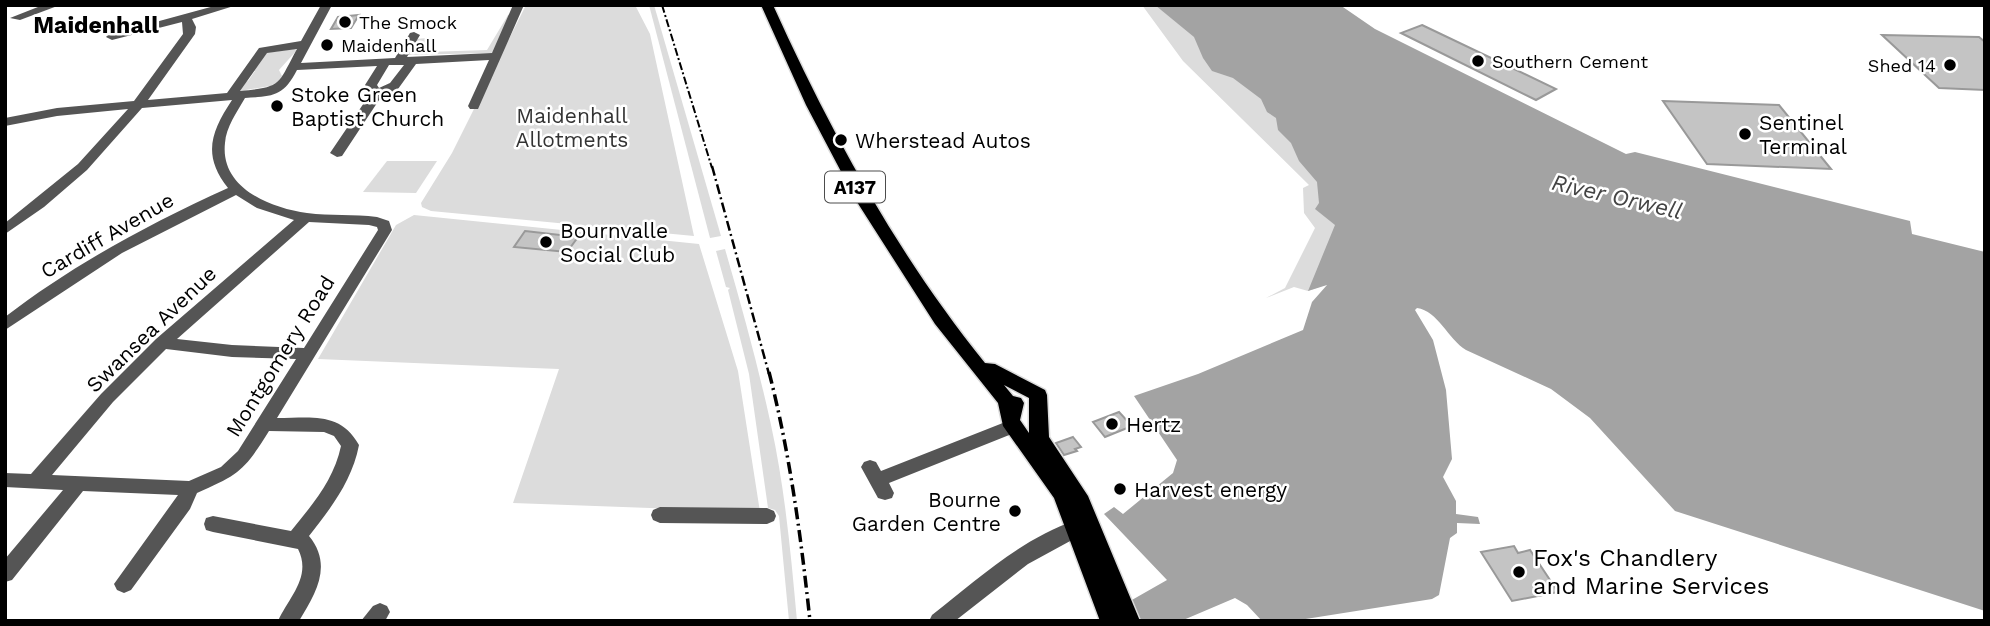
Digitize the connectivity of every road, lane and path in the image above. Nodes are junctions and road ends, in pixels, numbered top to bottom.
1 (55, 5) edge
2 (232, 5) edge
3 (327, 5) edge
4 (519, 5) edge
5 (766, 5) edge
6 (16, 18) dead end
7 (186, 18) junction
8 (414, 35) dead end
9 (112, 37) dead end
10 (307, 44) junction
11 (497, 55) junction
12 (407, 60) junction
13 (386, 61) junction
14 (293, 67) junction
15 (376, 94) junction
16 (236, 96) junction
17 (137, 103) junction
18 (474, 106) dead end
19 (6, 121) edge
20 (5, 137) edge
21 (337, 153) dead end
22 (236, 190) junction
23 (305, 218) junction
24 (5, 230) edge
25 (5, 325) edge
26 (162, 343) junction
27 (309, 354) junction
28 (968, 355) junction
29 (1030, 389) junction
30 (1012, 418) junction
31 (264, 424) junction
32 (5, 480) edge
33 (877, 480) dead end
34 (36, 481) junction
35 (79, 484) junction
36 (190, 488) junction
37 (660, 515) dead end
38 (767, 516) dead end
39 (213, 524) dead end
40 (1076, 528) junction
41 (295, 540) junction
42 (5, 574) edge
43 (124, 584) dead end
44 (1117, 616) edge
45 (288, 621) edge
46 (939, 621) edge

1 - 6 street
2 - 7 street
3 - 10 street
4 - 11 street
5 - 28 main road, A137
7 - 9 street
7 - 17 street
8 - 12 street
10 - 14 street
10 - 16 street
11 - 12 street
11 - 18 street
12 - 13 street
12 - 15 street
13 - 14 street
13 - 15 street
14 - 16 street
15 - 21 street
16 - 17 street
16 - 22 street
17 - 19 street
17 - 24 street
19 - 20 street
22 - 23 street
22 - 25 street, Cardiff Avenue
23 - 26 street, Swansea Avenue
23 - 27 street, Montgomery Road
26 - 27 street
26 - 34 street, Swansea Avenue
27 - 31 street, Montgomery Road
28 - 29 main road, A137
28 - 30 main road, A137
29 - 30 main road
29 - 44 main road, A137
30 - 33 street
30 - 40 main road, A137
31 - 36 street, Montgomery Road
31 - 41 street
32 - 34 street, Montgomery Road
34 - 35 street, Montgomery Road
35 - 36 street, Montgomery Road
35 - 42 street
36 - 43 street
37 - 38 street
39 - 41 street
40 - 44 main road, A137
40 - 46 street
41 - 45 street

